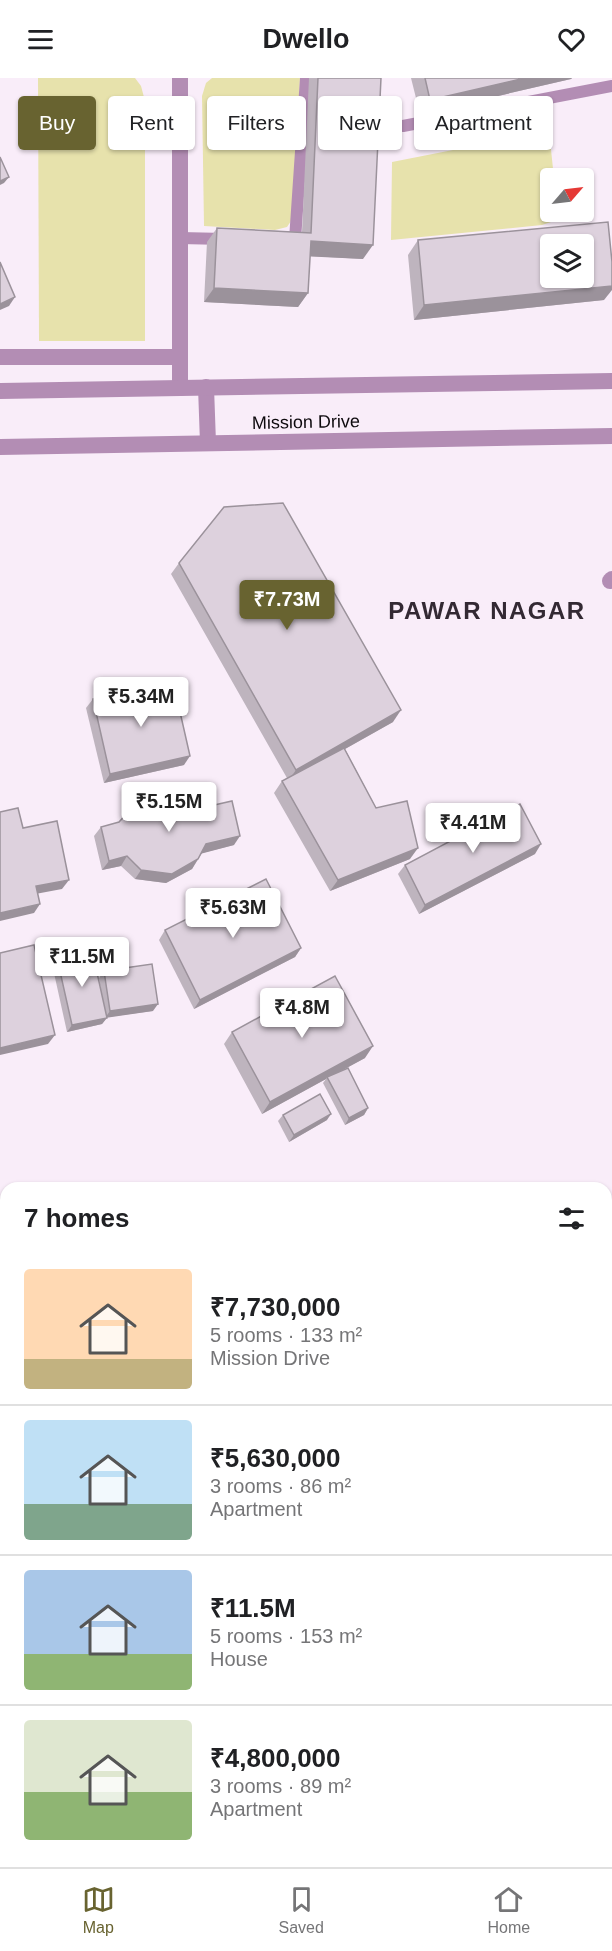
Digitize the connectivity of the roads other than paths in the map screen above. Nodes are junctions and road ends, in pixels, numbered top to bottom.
1 (180, 78) edge
2 (306, 78) edge
3 (612, 86) edge
4 (403, 126) dead end
5 (180, 238) junction
6 (237, 239) edge
7 (272, 240) edge
8 (0, 357) edge
9 (180, 357) junction
10 (611, 381) edge
11 (206, 387) junction
12 (180, 388) junction
13 (0, 390) edge
14 (612, 398) edge
15 (612, 436) edge
16 (208, 443) junction
17 (0, 447) edge

1 - 5 street
2 - 7 lane
3 - 4 lane
5 - 6 lane
5 - 9 street
8 - 9 street
9 - 12 street
10 - 11 street, Mission Drive
10 - 14 street
11 - 12 street, Mission Drive
11 - 16 street
12 - 13 street, Mission Drive
15 - 16 street, Mission Drive
16 - 17 street, Mission Drive

